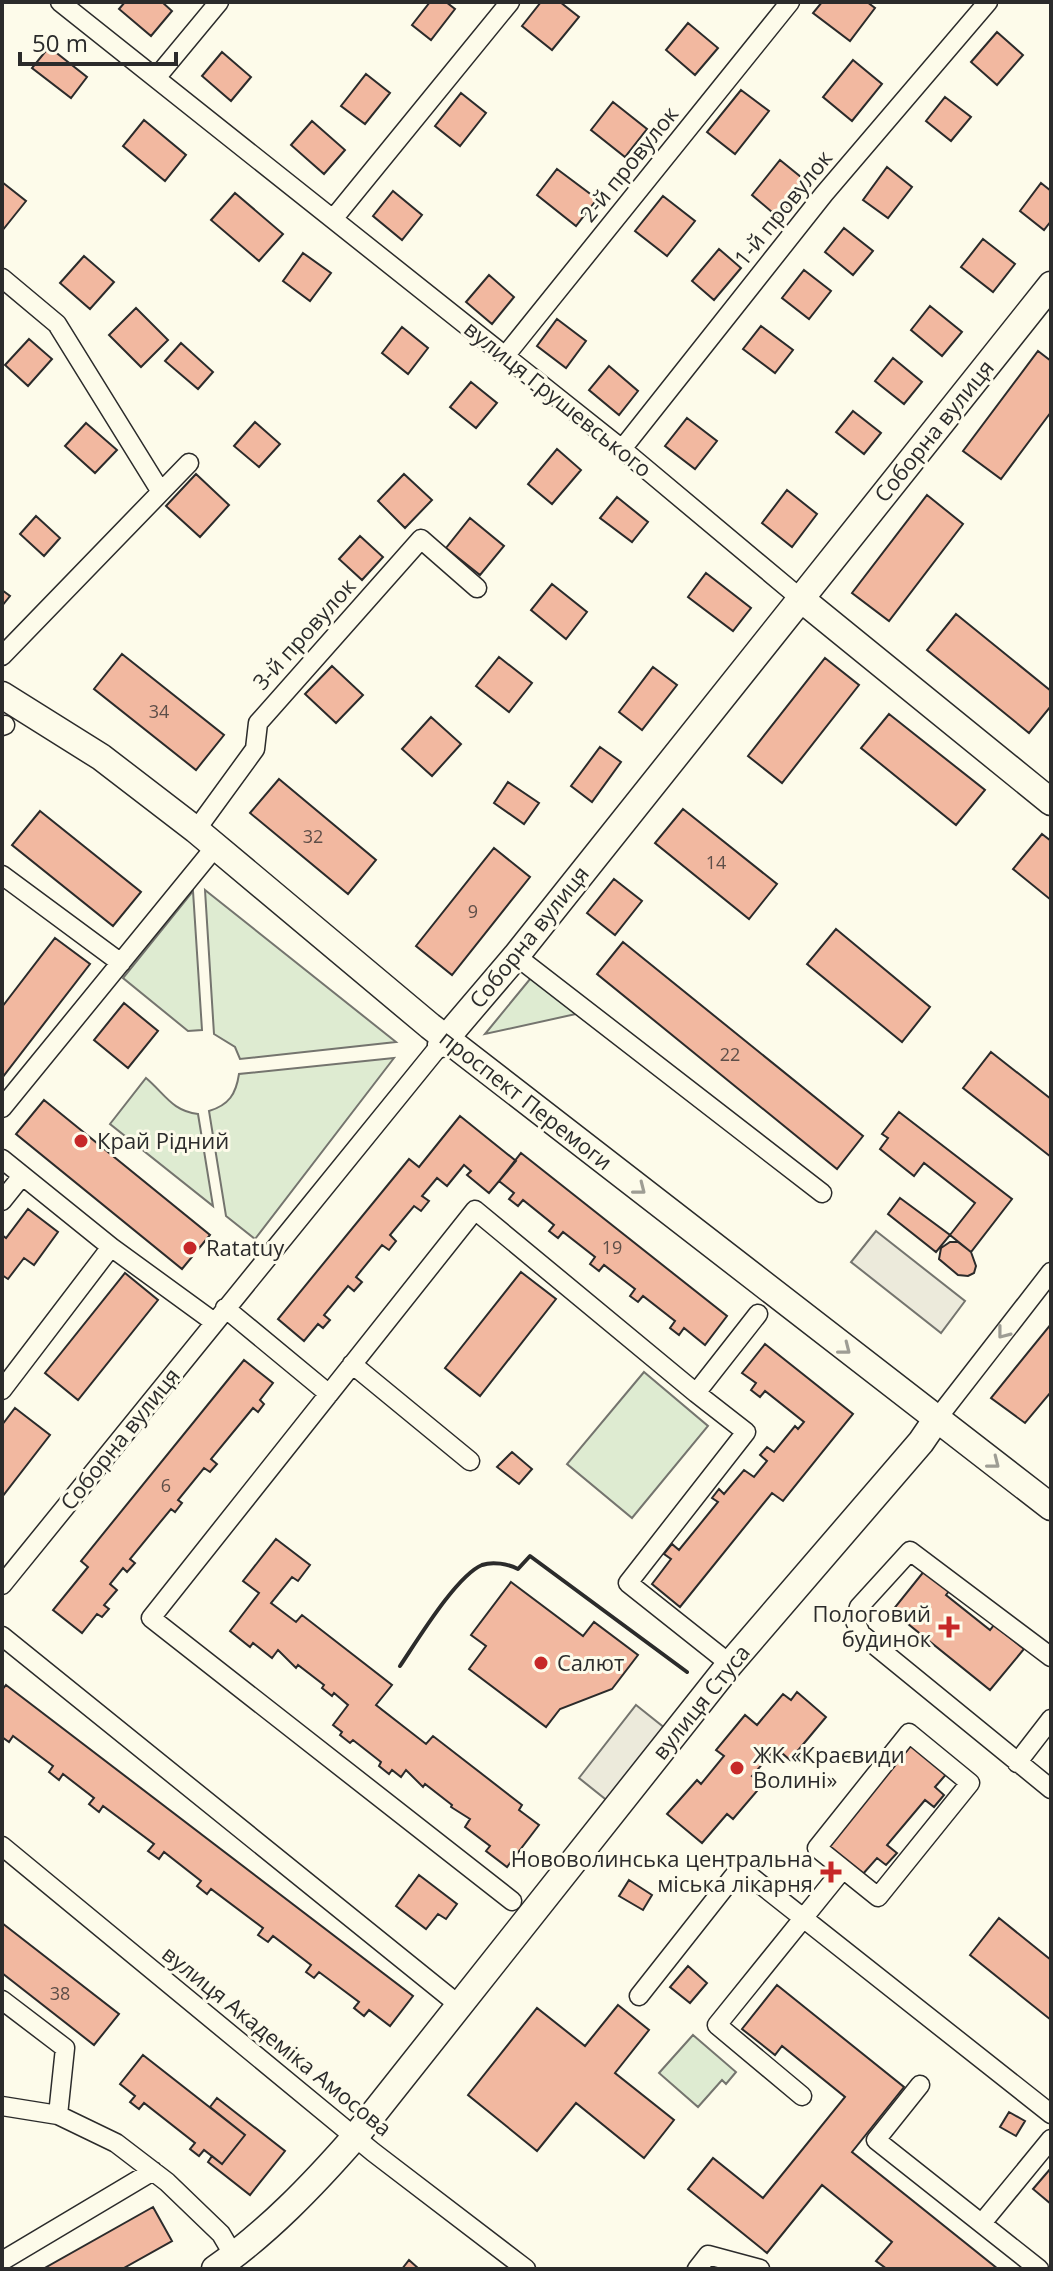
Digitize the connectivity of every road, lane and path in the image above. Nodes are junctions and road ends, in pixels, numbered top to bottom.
1 (60, 2) edge
2 (219, 2) edge
3 (510, 2) edge
4 (790, 2) edge
5 (988, 2) edge
6 (156, 78) junction
7 (333, 219) junction
8 (2, 278) edge
9 (1051, 285) edge
10 (505, 356) junction
11 (622, 449) junction
12 (189, 463) dead end
13 (161, 492) junction
14 (477, 588) dead end
15 (800, 598) junction
16 (2, 656) edge
17 (2, 695) edge
18 (1051, 802) edge
19 (206, 838) junction
20 (2, 875) edge
21 (516, 956) junction
22 (121, 963) junction
23 (444, 1041) junction
24 (2, 1108) edge
25 (2, 1159) edge
26 (22, 1176) junction
27 (822, 1193) dead end
28 (2, 1201) edge
29 (111, 1247) junction
30 (1051, 1272) edge
31 (758, 1314) dead end
32 (220, 1315) junction
33 (352, 1364) junction
34 (2, 1390) edge
35 (696, 1393) junction
36 (329, 1394) junction
37 (936, 1420) junction
38 (470, 1461) dead end
39 (1051, 1507) edge
40 (2, 1585) edge
41 (2, 1636) edge
42 (1051, 1657) edge
43 (730, 1664) junction
44 (1051, 1719) edge
45 (1017, 1763) junction
46 (1051, 1789) edge
47 (2, 1846) edge
48 (843, 1869) junction
49 (512, 1901) dead end
50 (806, 1918) junction
51 (639, 1996) dead end
52 (2, 2000) edge
53 (459, 2005) junction
54 (920, 2085) dead end
55 (802, 2096) dead end
56 (2, 2106) edge
57 (1051, 2114) edge
58 (58, 2115) junction
59 (355, 2137) junction
60 (1051, 2139) edge
61 (153, 2171) junction
62 (982, 2223) junction
63 (2, 2261) edge
64 (224, 2262) edge
65 (526, 2269) edge
66 (697, 2269) edge
67 (760, 2269) edge
68 (1039, 2269) edge

1 - 6 street, вулиця Грушевського
2 - 6 street
3 - 7 street
4 - 10 street, 2-й провулок
5 - 11 street, 1-й провулок
6 - 7 street, вулиця Грушевського
7 - 10 street, вулиця Грушевського
8 - 13 street
9 - 15 street, Соборна вулиця
10 - 11 street, вулиця Грушевського
11 - 15 street, вулиця Грушевського
12 - 13 street
13 - 16 street
14 - 19 street, 3-й провулок
15 - 18 street, вулиця Грушевського
15 - 21 street, Соборна вулиця
17 - 19 street, проспект Перемоги
19 - 22 street
19 - 23 street, проспект Перемоги
20 - 22 street
21 - 23 street, Соборна вулиця
21 - 27 street
22 - 24 street
23 - 32 street, Соборна вулиця
23 -> 37 street, проспект Перемоги
25 - 26 street
26 - 28 street
26 - 29 street
29 - 32 street
29 - 34 street
30 -> 37 street, вулиця Стуса
31 - 35 street
32 - 36 street
32 - 40 street, Соборна вулиця
33 - 35 street
33 - 36 street
33 - 38 street
35 - 43 street
36 - 49 street
37 -> 39 street, проспект Перемоги
37 - 43 street, вулиця Стуса
41 - 53 street
42 - 45 street
43 - 53 street, вулиця Стуса
44 - 45 street
45 - 46 street
47 - 59 street, вулиця Академіка Амосова
48 - 48 street
48 - 50 street
50 - 51 street
50 - 55 street
50 - 57 street
52 - 58 street
53 - 59 street, вулиця Стуса
54 - 62 street
56 - 58 street
58 - 61 street
59 - 64 street, вулиця Стуса
59 - 65 street, вулиця Академіка Амосова
60 - 62 street
61 - 63 street
61 - 64 street
62 - 68 street
66 - 67 street

